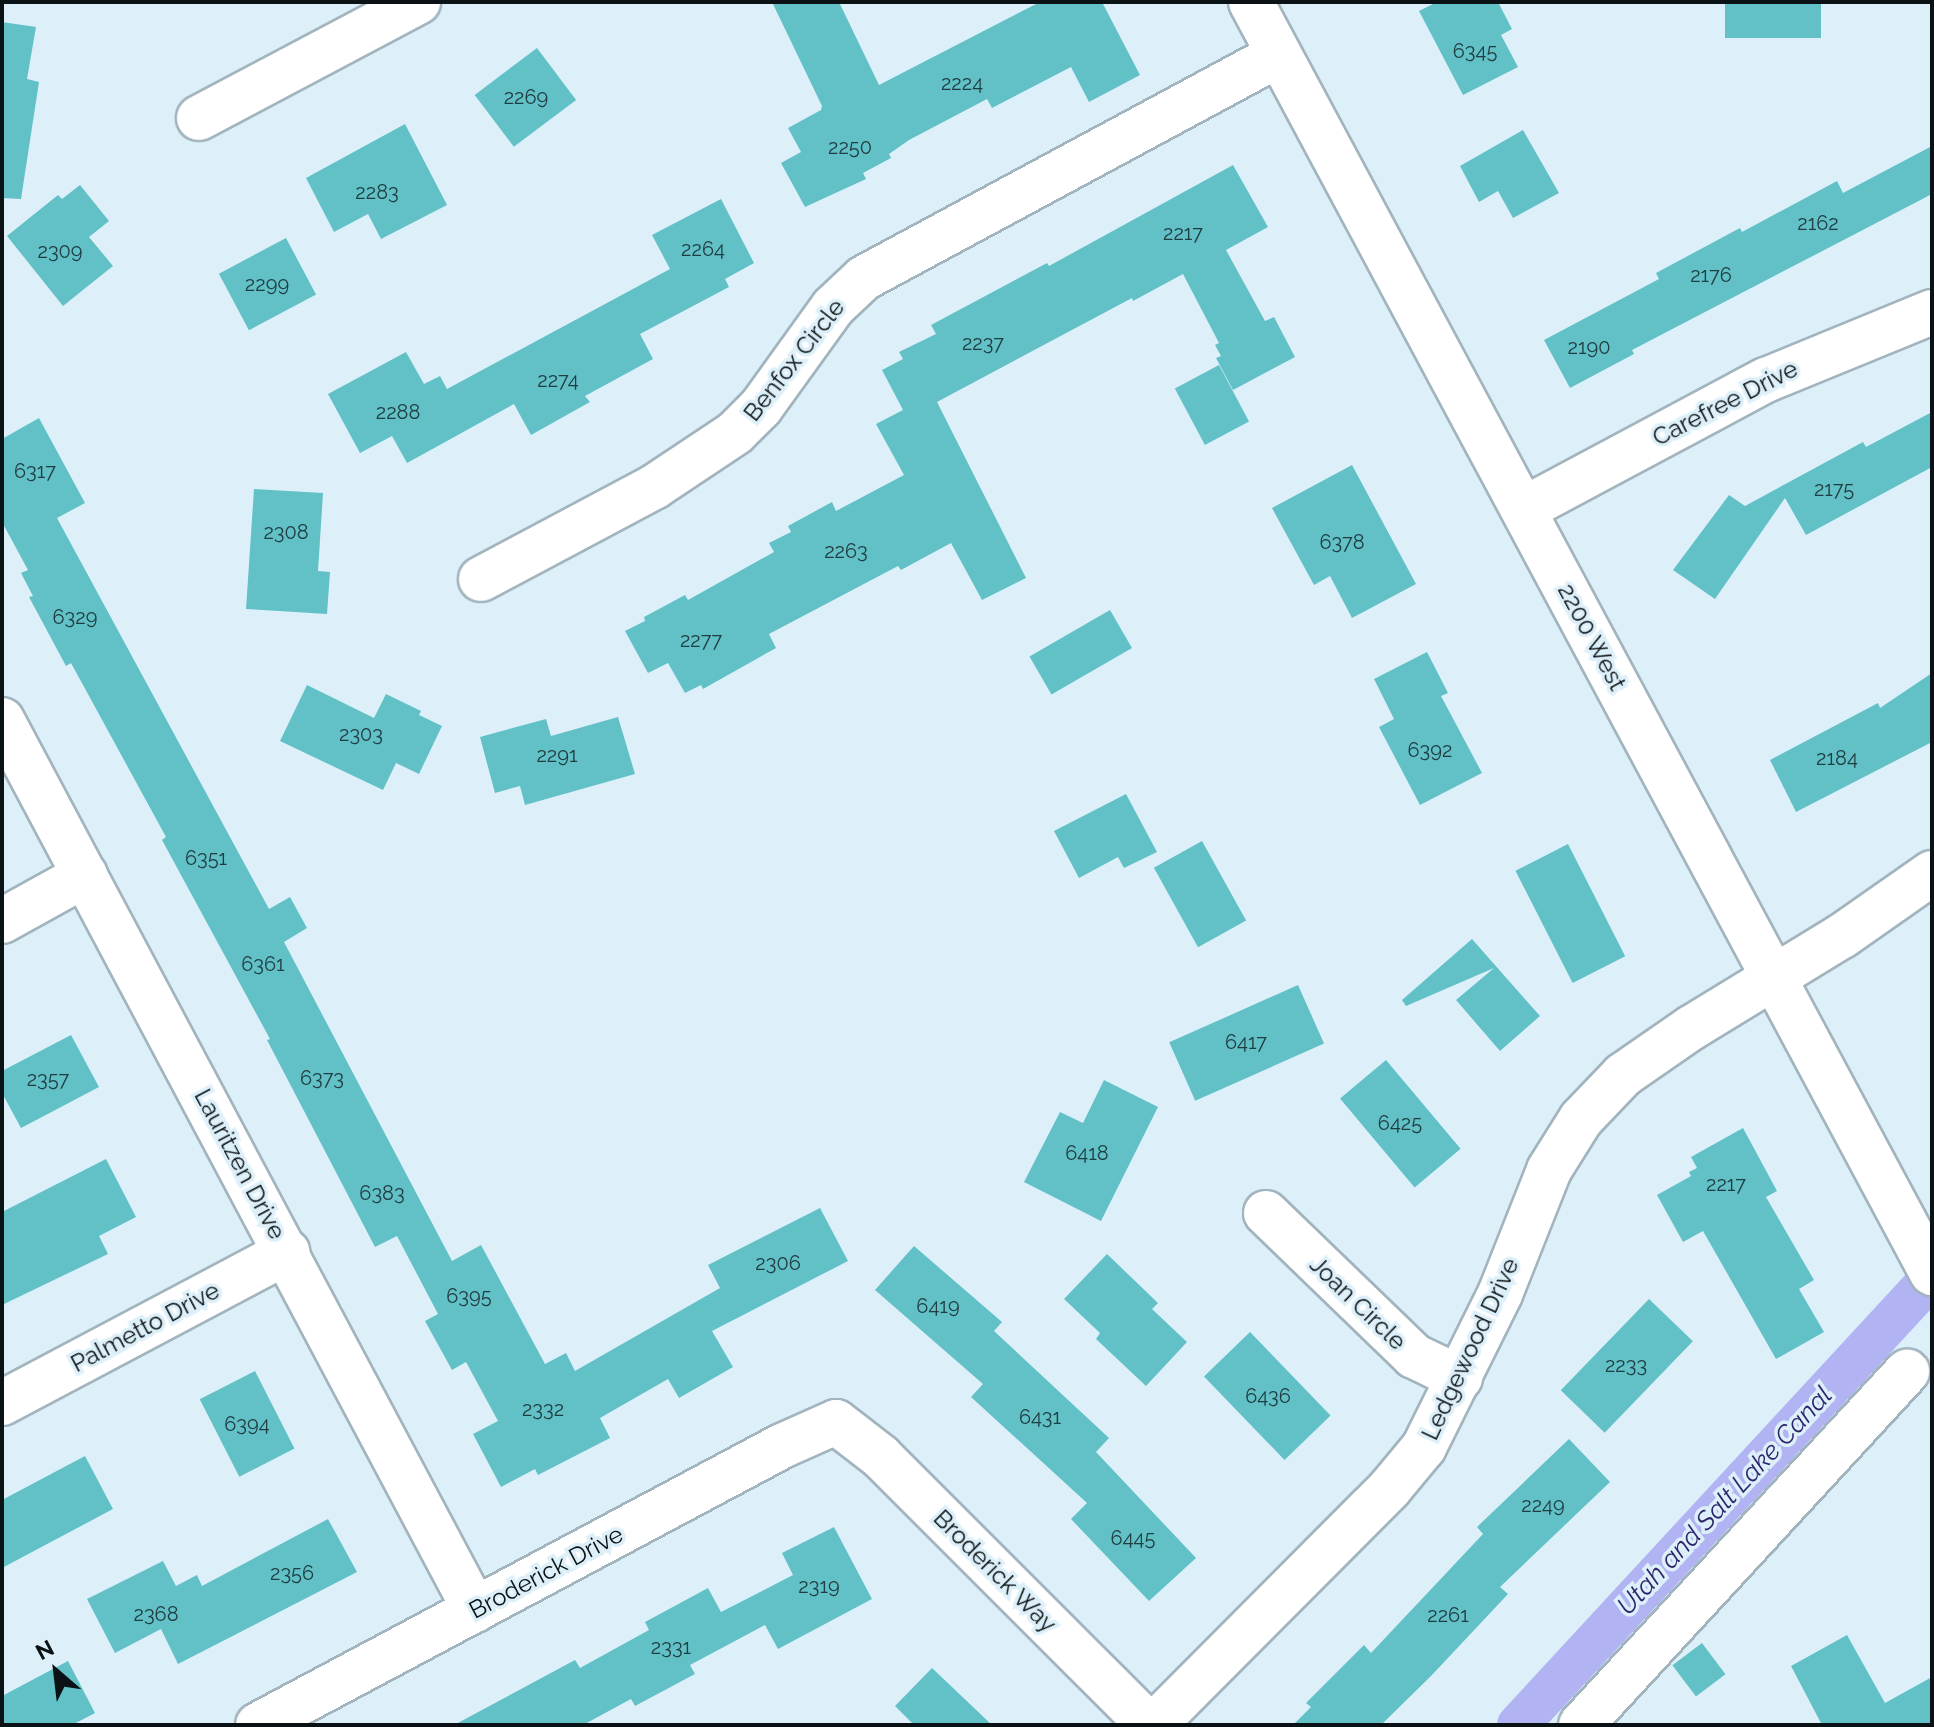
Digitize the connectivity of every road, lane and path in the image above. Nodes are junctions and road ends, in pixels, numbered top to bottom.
1 (418, 2) edge
2 (1251, 2) edge
3 (1279, 55) junction
4 (199, 118) dead end
5 (1932, 312) edge
6 (1524, 509) junction
7 (481, 579) dead end
8 (2, 720) edge
9 (1932, 873) edge
10 (85, 875) junction
11 (2, 921) edge
12 (1775, 978) junction
13 (1266, 1213) dead end
14 (287, 1252) junction
15 (1923, 1255) edge
16 (1907, 1372) dead end
17 (1460, 1378) junction
18 (2, 1403) edge
19 (836, 1422) joint
20 (475, 1610) junction
21 (258, 1725) edge
22 (1152, 1725) edge
23 (1581, 1725) edge

1 - 4 street
2 - 3 street, 2200 West
3 - 6 street, 2200 West
3 - 7 street, Benfox Circle
5 - 6 street, Carefree Drive
6 - 12 street, 2200 West
8 - 10 street, Lauritzen Drive
9 - 12 street, Ledgewood Drive
10 - 11 street
10 - 14 street, Lauritzen Drive
12 - 15 street, 2200 West
12 - 17 street, Ledgewood Drive
13 - 17 street, Joan Circle
14 - 18 street, Palmetto Drive
14 - 20 street, Lauritzen Drive
16 - 23 street
17 - 22 street, Ledgewood Drive
19 - 20 street, Broderick Drive
19 - 22 street, Broderick Way
20 - 21 street, Broderick Drive

